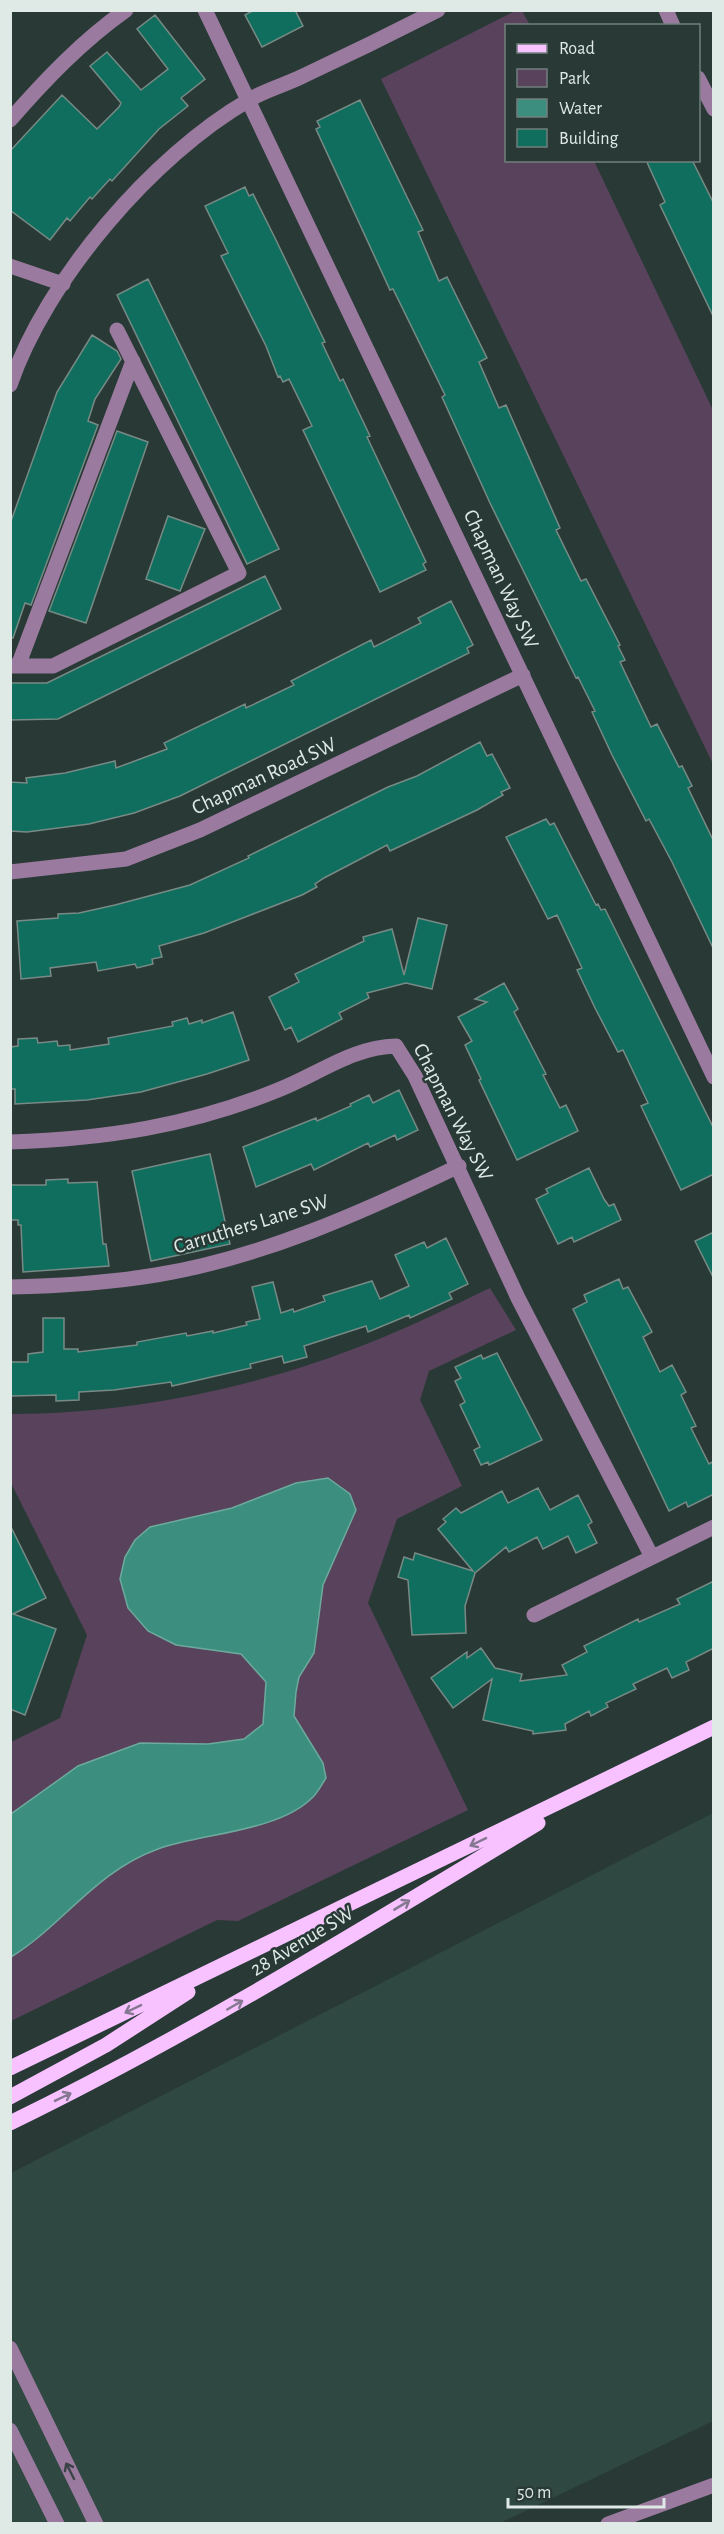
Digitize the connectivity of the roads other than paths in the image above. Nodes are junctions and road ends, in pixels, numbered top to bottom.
1 (126, 10) edge
2 (205, 10) edge
3 (438, 10) edge
4 (666, 10) edge
5 (672, 24) edge
6 (700, 80) edge
7 (249, 100) junction
8 (714, 109) edge
9 (10, 120) edge
10 (10, 267) edge
11 (63, 284) junction
12 (117, 330) dead end
13 (133, 361) junction
14 (10, 386) edge
15 (14, 666) edge
16 (523, 675) junction
17 (10, 872) edge
18 (714, 1077) edge
19 (10, 1142) edge
20 (459, 1166) junction
21 (10, 1287) edge
22 (714, 1527) edge
23 (651, 1557) junction
24 (534, 1615) dead end
25 (714, 1727) edge
26 (607, 1780) junction
27 (246, 1954) junction
28 (10, 2068) edge
29 (10, 2097) edge
30 (10, 2123) edge
31 (10, 2348) edge
32 (10, 2430) edge
33 (714, 2485) edge
34 (57, 2523) edge
35 (96, 2523) edge
36 (608, 2523) edge

1 - 9 street
2 - 7 street, Chapman Way SW
3 - 7 street
4 - 5 street
6 - 8 street
7 - 11 street
7 - 16 street, Chapman Way SW
10 - 11 street
11 - 14 street
12 - 13 street
13 - 15 street
13 - 15 street
16 - 17 street, Chapman Road SW
16 - 18 street, Chapman Way SW
19 - 20 street, Chapman Way SW
20 - 21 street, Carruthers Lane SW
20 - 23 street, Chapman Way SW
22 - 23 street
23 - 24 street
25 - 26 main road, 28 Avenue SW
26 -> 27 main road, 28 Avenue SW
30 -> 26 main road, 28 Avenue SW
27 -> 28 main road, 28 Avenue SW
27 - 29 main road
35 -> 31 street
32 - 34 street
33 - 36 street

